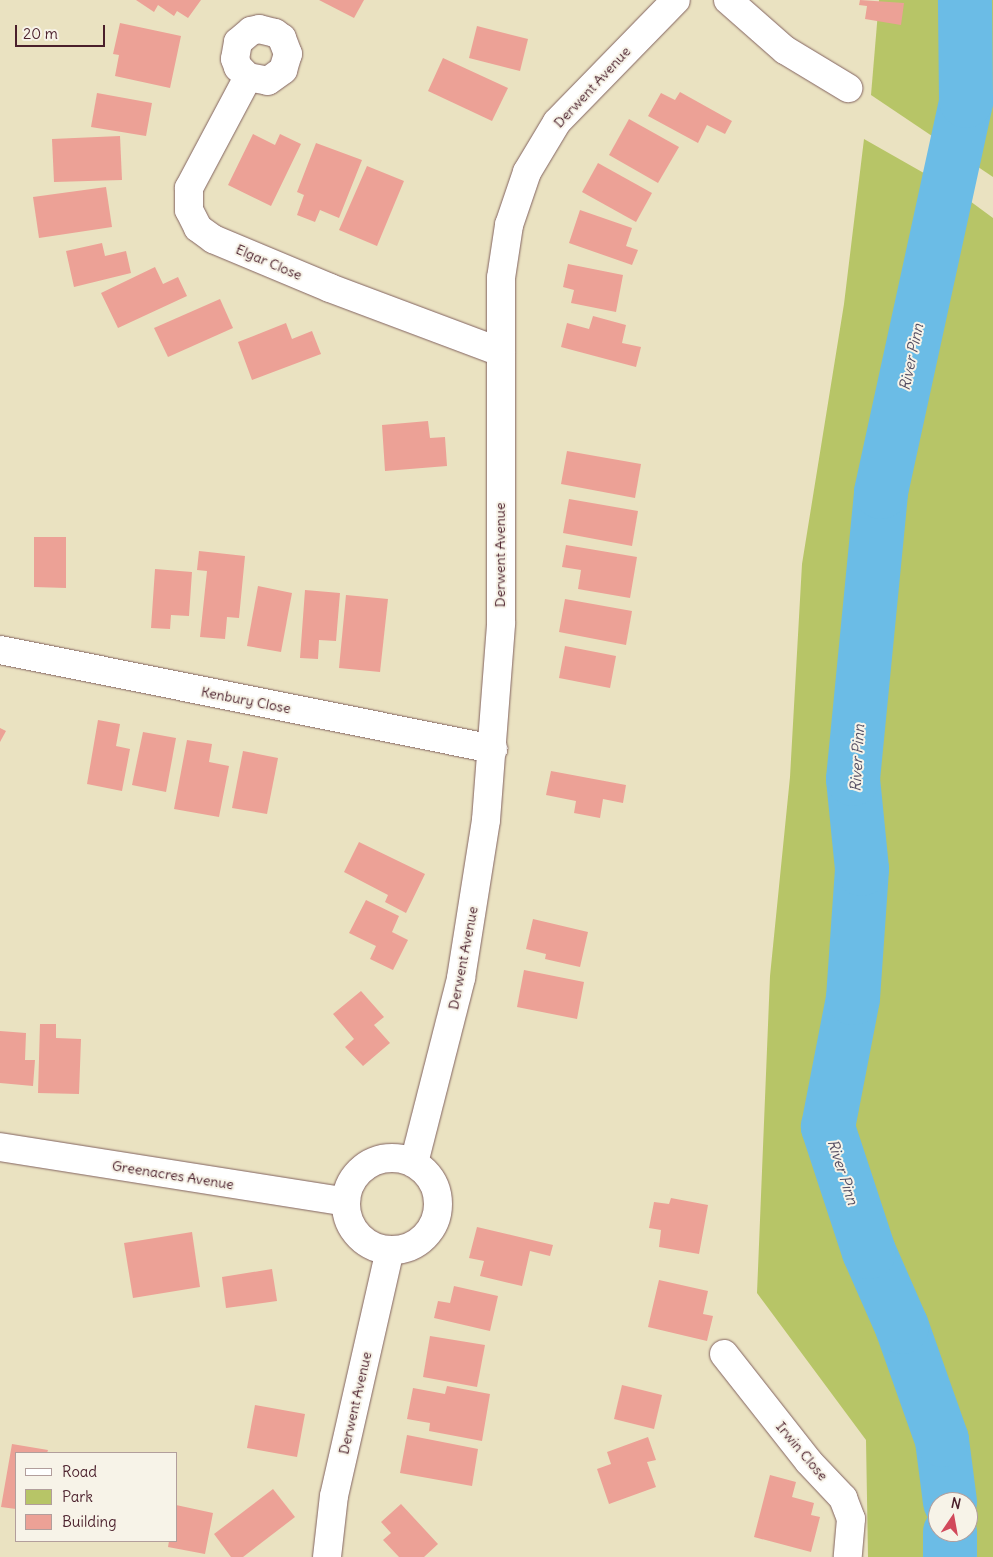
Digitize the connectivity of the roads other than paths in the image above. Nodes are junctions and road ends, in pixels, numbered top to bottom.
1 (676, 0) edge
2 (728, 0) edge
3 (248, 77) dead end
4 (848, 88) dead end
5 (500, 352) junction
6 (0, 650) edge
7 (493, 749) junction
8 (0, 1147) edge
9 (414, 1163) junction
10 (346, 1202) junction
11 (390, 1250) junction
12 (724, 1354) dead end
13 (327, 1557) edge
14 (848, 1557) edge

1 - 5 street, Derwent Avenue
2 - 4 street
3 - 5 street, Elgar Close
5 - 7 street, Derwent Avenue
6 - 7 street, Kenbury Close
7 - 9 street, Derwent Avenue
8 - 10 street, Greenacres Avenue
9 - 10 street
9 - 11 street
10 - 11 street
11 - 13 street, Derwent Avenue
12 - 14 street, Irwin Close

